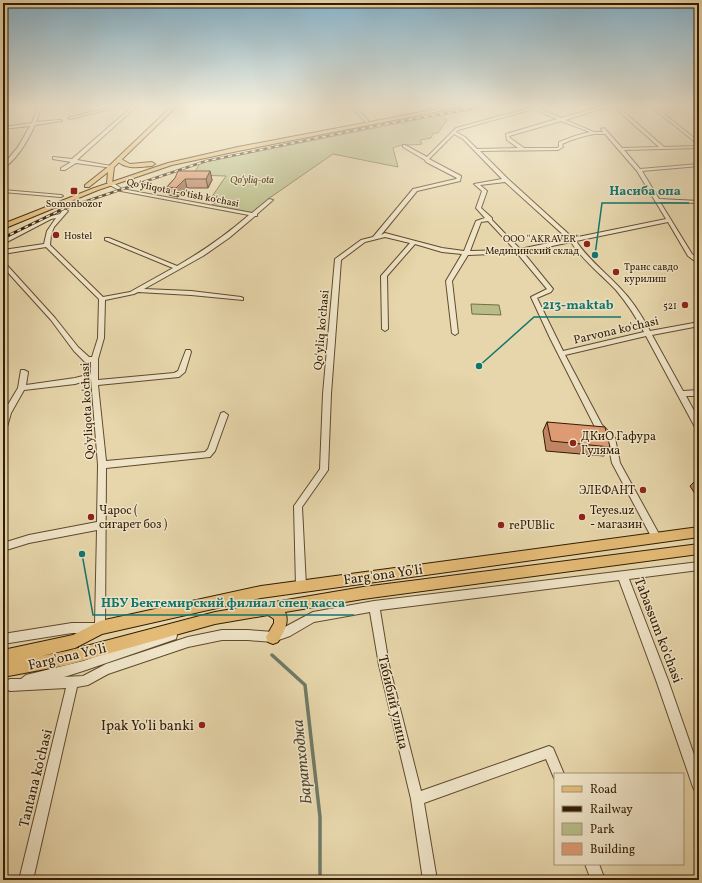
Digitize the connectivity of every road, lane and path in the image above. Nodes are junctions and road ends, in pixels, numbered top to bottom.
1 (19, 147) edge
2 (89, 147) edge
3 (132, 147) edge
4 (230, 147) edge
5 (248, 147) edge
6 (406, 147) edge
7 (439, 147) edge
8 (473, 147) edge
9 (519, 147) edge
10 (561, 147) edge
11 (658, 147) edge
12 (522, 149) junction
13 (620, 149) joint
14 (476, 150) junction
15 (55, 158) dead end
16 (425, 159) junction
17 (75, 160) junction
18 (119, 160) junction
19 (152, 164) junction
20 (699, 165) edge
21 (3, 167) edge
22 (112, 167) junction
23 (63, 170) dead end
24 (639, 170) junction
25 (111, 180) junction
26 (506, 180) junction
27 (87, 186) junction
28 (3, 191) edge
29 (61, 196) junction
30 (271, 200) dead end
31 (659, 200) junction
32 (699, 202) edge
33 (55, 205) junction
34 (64, 213) junction
35 (255, 215) junction
36 (490, 219) junction
37 (670, 220) junction
38 (3, 221) edge
39 (3, 227) edge
40 (375, 238) junction
41 (107, 239) dead end
42 (572, 241) junction
43 (3, 242) edge
44 (414, 242) junction
45 (47, 245) junction
46 (519, 251) junction
47 (3, 252) edge
48 (466, 253) junction
49 (699, 262) edge
50 (3, 264) edge
51 (177, 268) junction
52 (137, 290) junction
53 (102, 299) junction
54 (241, 299) dead end
55 (699, 324) edge
56 (385, 329) dead end
57 (455, 333) dead end
58 (649, 334) junction
59 (188, 352) dead end
60 (562, 354) junction
61 (95, 359) junction
62 (24, 372) dead end
63 (95, 380) junction
64 (22, 388) junction
65 (699, 393) edge
66 (680, 394) junction
67 (224, 414) dead end
68 (3, 427) edge
69 (699, 427) edge
70 (102, 465) junction
71 (101, 525) junction
72 (699, 532) edge
73 (656, 537) junction
74 (3, 547) edge
75 (699, 549) edge
76 (699, 566) edge
77 (622, 575) junction
78 (301, 586) junction
79 (374, 606) junction
80 (266, 609) junction
81 (215, 618) junction
82 (100, 628) junction
83 (273, 637) junction
84 (3, 639) edge
85 (3, 657) edge
86 (3, 670) edge
87 (73, 682) junction
88 (7, 686) edge
89 (558, 773) edge
90 (699, 786) edge
91 (417, 799) junction
92 (592, 865) edge
93 (26, 880) edge
94 (430, 880) edge
95 (598, 880) edge

1 - 21 street
2 - 17 street
3 - 18 main road
4 - 19 highway
5 - 25 highway
6 - 16 street, Qo'yliq ko'chasi
7 - 16 street
8 - 14 street
9 - 12 street
10 - 12 street
11 - 13 street
12 - 14 street
13 - 24 street
14 - 26 street
15 - 17 street
16 - 40 street, Qo'yliq ko'chasi
17 - 22 street
17 - 23 street
18 - 19 highway
18 - 22 main road
19 - 25 highway
20 - 24 street
22 - 25 main road
22 - 27 main road
24 - 31 street
25 - 27 highway
25 - 33 highway
25 - 35 street, Qo'yliqota 1-o'tish ko'chasi
26 - 36 street
26 - 42 street
27 - 29 highway
28 - 29 street
29 - 38 highway
30 - 35 street, Qo'yliqota 1-o'tish ko'chasi
31 - 32 street
31 - 37 street
33 - 34 street
33 - 39 highway
34 - 43 street
34 - 45 street
35 - 51 street, Qo'yliqota 1-o'tish ko'chasi
36 - 46 street
36 - 48 street
37 - 42 street
37 - 49 street
40 - 44 street
40 - 78 street, Qo'yliq ko'chasi
41 - 51 street
42 - 46 street
42 - 58 street
44 - 48 street
44 - 56 street
45 - 47 street
45 - 53 street
46 - 48 street
46 - 60 street
48 - 57 street
50 - 61 street
51 - 52 street, Qo'yliqota 1-o'tish ko'chasi
52 - 53 street, Qo'yliqota 1-o'tish ko'chasi
52 - 54 street
53 - 61 street, Qo'yliqota ko'chasi
55 - 58 street, Parvona ko'chasi
58 - 60 street, Parvona ko'chasi
58 - 66 street
59 - 63 street
60 - 73 street
61 - 63 street, Qo'yliqota ko'chasi
62 - 64 street
63 - 64 street
63 - 70 street, Qo'yliqota ko'chasi
64 - 68 street
65 - 66 street
66 - 69 street
67 - 70 street
70 - 71 street, Qo'yliqota ko'chasi
71 - 74 street
71 - 82 street, Qo'yliqota ko'chasi
72 - 73 main road, Farg'ona Yo'li
73 - 78 main road, Farg'ona Yo'li
75 - 80 main road, Farg'ona Yo'li
76 - 77 street
77 - 79 street
77 - 90 street, Tabassum ko'chasi
78 - 82 main road, Farg'ona Yo'li
79 - 83 street
79 - 91 street, Табибий улица
80 - 81 main road, Farg'ona Yo'li
80 - 83 main road
81 - 86 main road, Farg'ona Yo'li
81 - 88 street
82 - 84 street
82 - 85 main road, Farg'ona Yo'li
83 - 87 street
87 - 88 street
87 - 93 street, Tantana ko'chasi
89 - 91 street
91 - 94 street, Табибий улица
92 - 95 street

